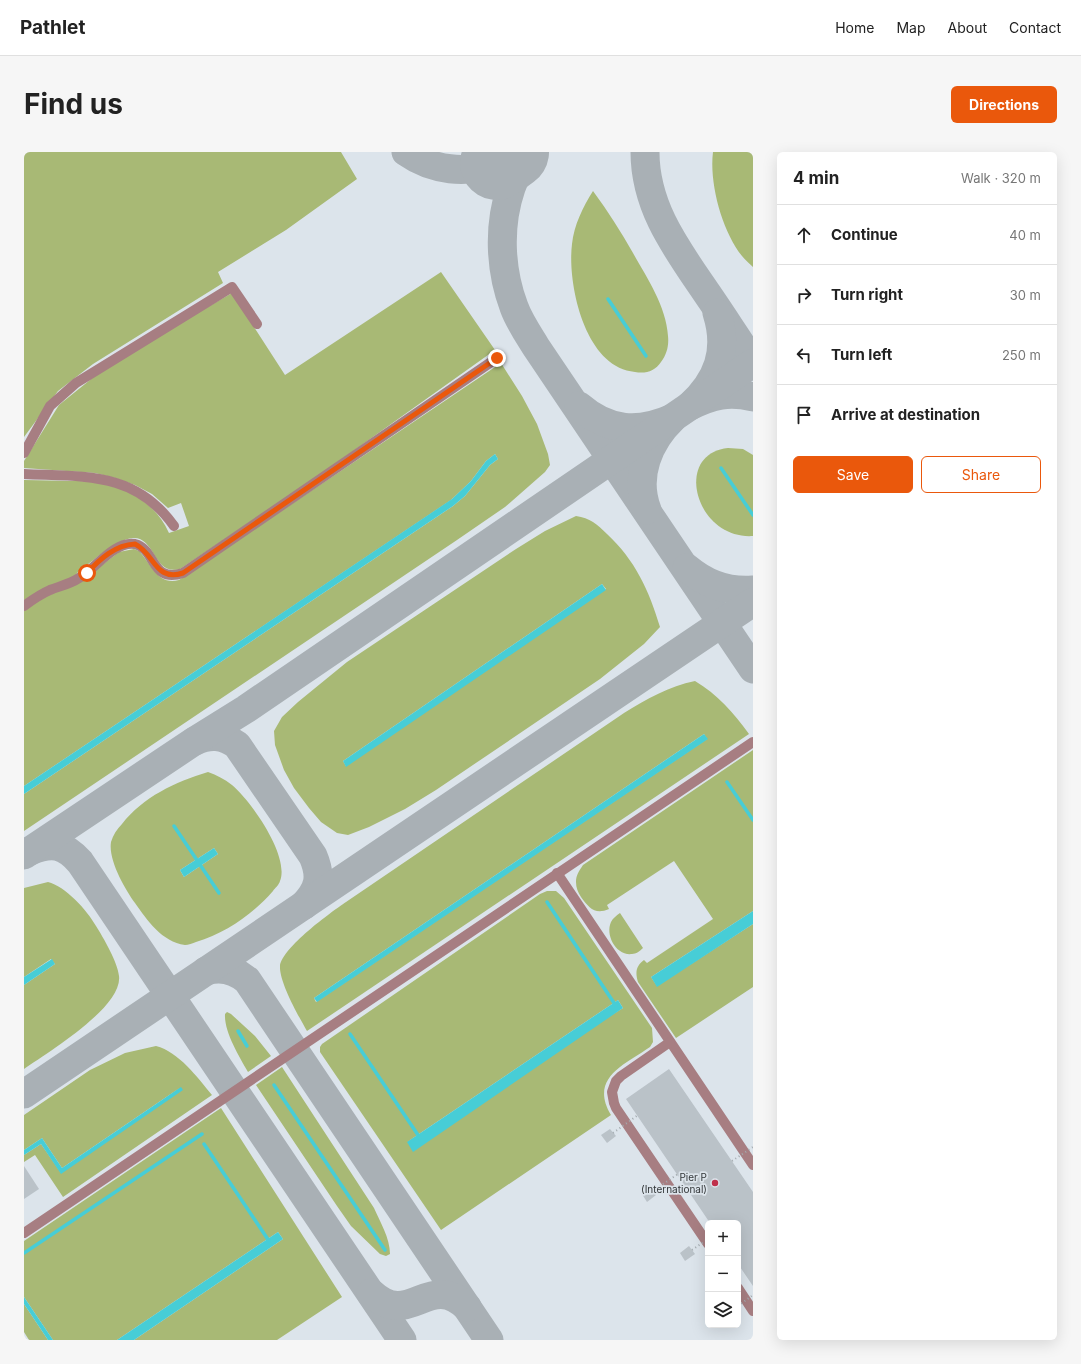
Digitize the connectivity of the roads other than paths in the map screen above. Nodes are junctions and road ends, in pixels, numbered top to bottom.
1 (256, 324) dead end
2 (497, 358) dead end
3 (24, 453) edge
4 (24, 474) edge
5 (174, 526) dead end
6 (24, 606) edge
7 (753, 742) edge
8 (557, 873) junction
9 (670, 1042) junction
10 (753, 1165) edge
11 (24, 1233) edge
12 (705, 1240) edge
13 (741, 1292) edge
14 (753, 1311) edge

1 - 3 lane
2 - 6 lane
4 - 5 lane
7 - 8 lane
8 - 9 lane
8 - 11 lane
9 - 10 lane
9 - 12 lane
13 - 14 lane

